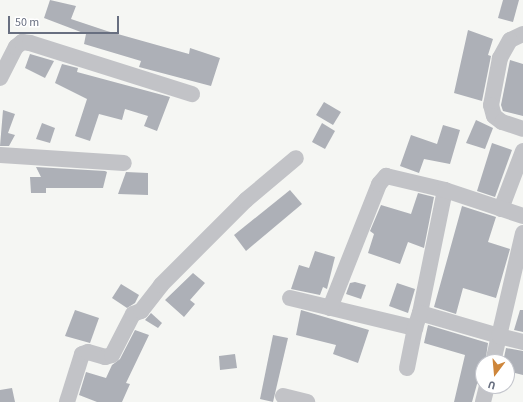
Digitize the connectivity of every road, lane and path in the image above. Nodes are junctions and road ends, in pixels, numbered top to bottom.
1 (523, 34) edge
2 (0, 78) edge
3 (192, 94) dead end
4 (523, 129) edge
5 (523, 151) edge
6 (0, 155) edge
7 (296, 158) dead end
8 (124, 163) dead end
9 (445, 190) junction
10 (501, 209) junction
11 (523, 216) edge
12 (523, 233) edge
13 (290, 298) dead end
14 (330, 308) junction
15 (417, 320) junction
16 (500, 336) junction
17 (523, 342) edge
18 (495, 354) edge
19 (407, 368) dead end
20 (283, 396) dead end
21 (67, 402) edge
22 (307, 402) edge

1 - 4 street
2 - 3 street
5 - 10 street
6 - 8 street
7 - 21 street
9 - 10 street
9 - 14 street
9 - 15 street
10 - 11 street
12 - 16 street
13 - 14 street
14 - 15 street
15 - 16 street
15 - 19 street
16 - 17 street
16 - 18 street
20 - 22 street

